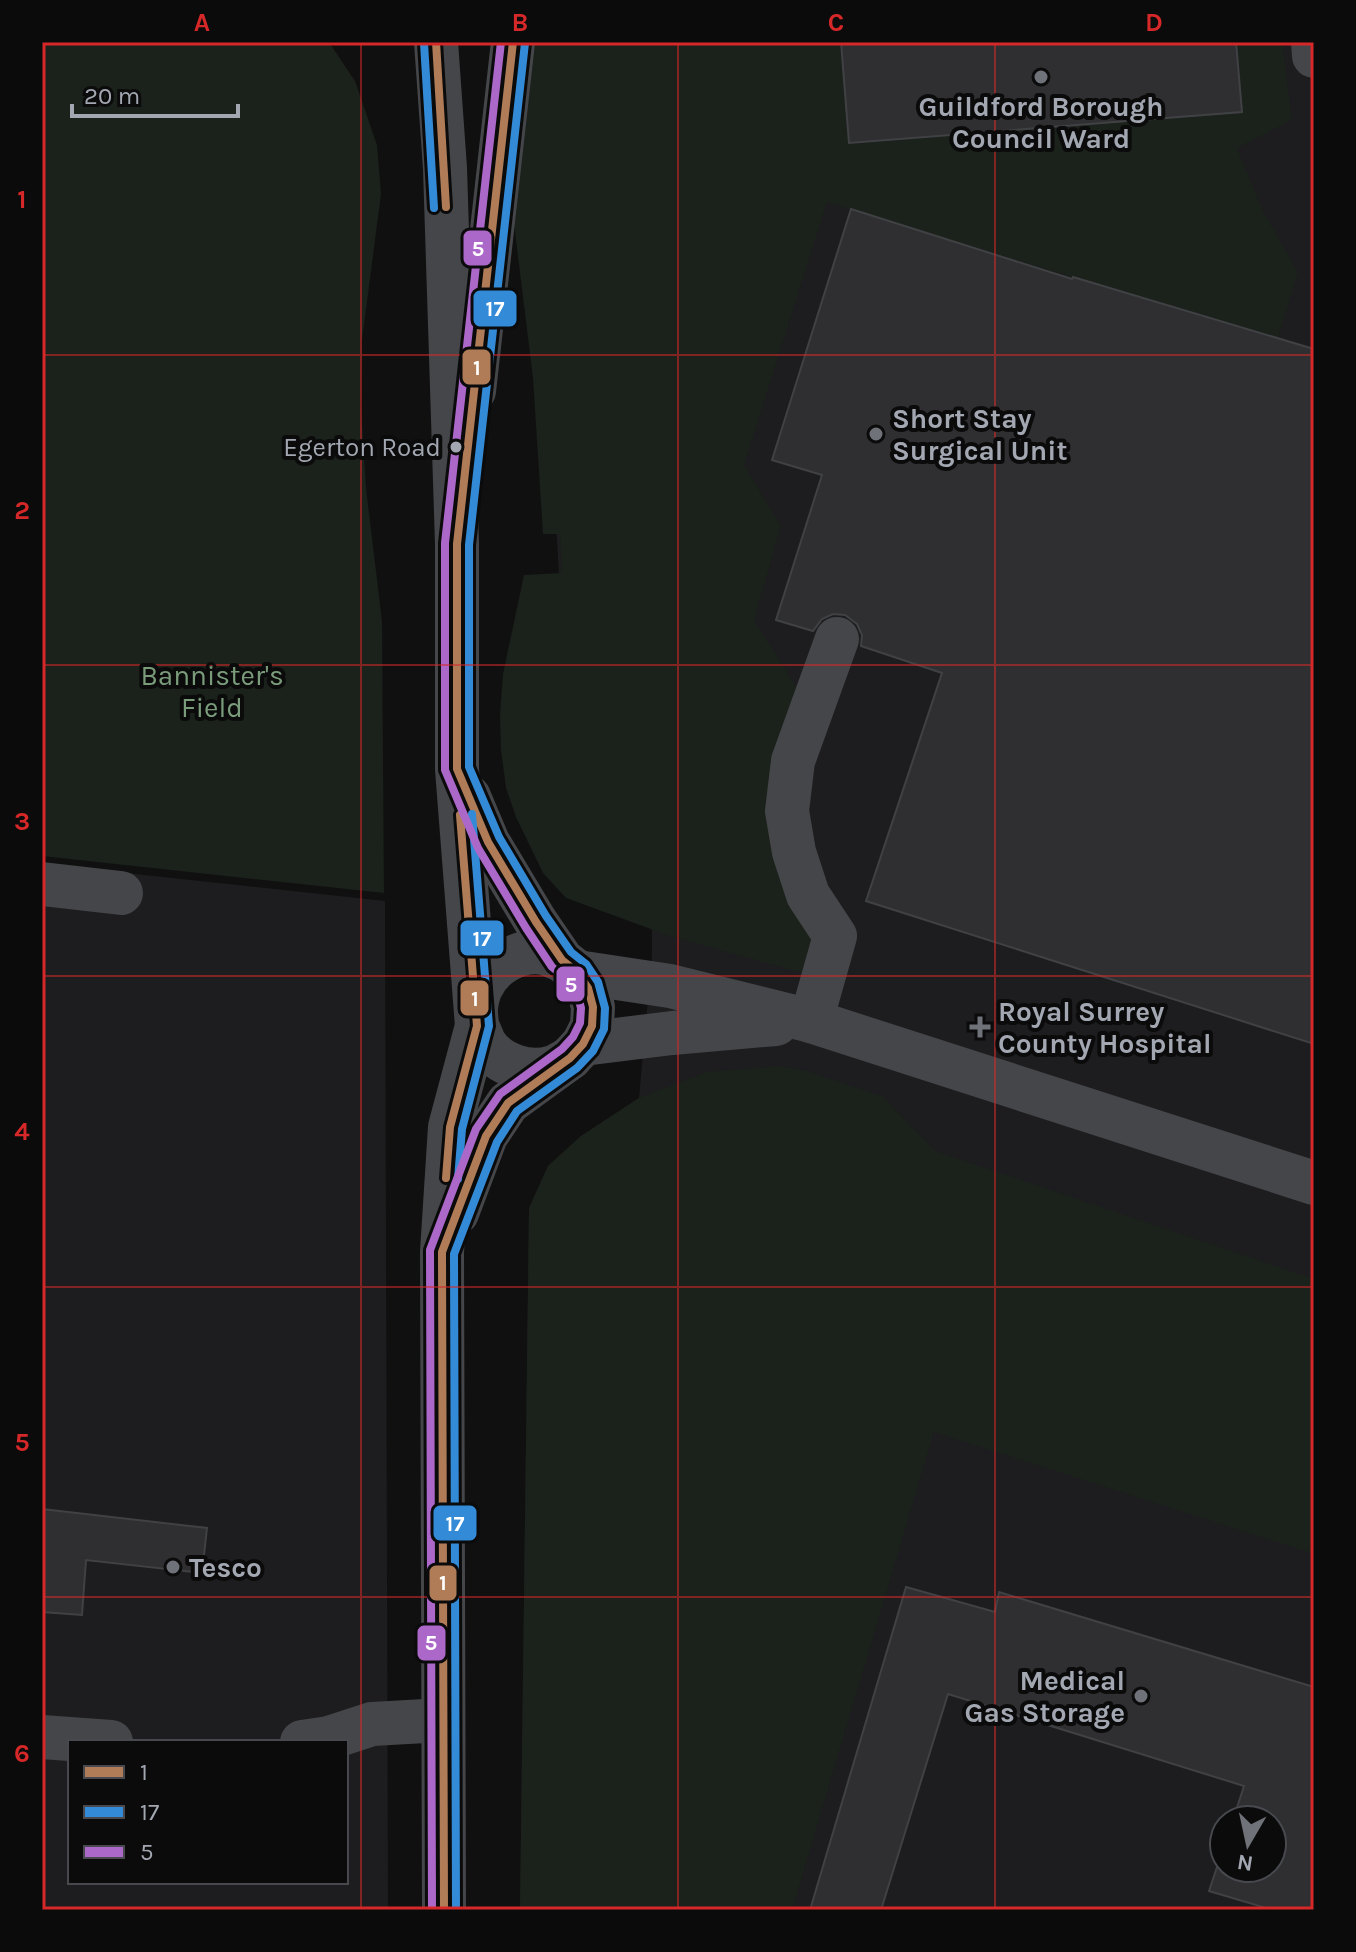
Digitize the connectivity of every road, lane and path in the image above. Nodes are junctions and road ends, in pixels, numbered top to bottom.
1 (405, 42) edge
2 (436, 42) edge
3 (513, 42) edge
4 (1313, 42) edge
5 (1314, 56) edge
6 (445, 168) junction
7 (457, 544) junction
8 (837, 639) dead end
9 (457, 769) junction
10 (42, 884) edge
11 (121, 893) dead end
12 (570, 966) junction
13 (477, 1016) junction
14 (811, 1021) junction
15 (577, 1051) junction
16 (1314, 1183) edge
17 (442, 1252) junction
18 (443, 1720) junction
19 (42, 1737) edge
20 (83, 1740) edge
21 (316, 1740) edge
22 (444, 1910) edge

1 - 6 street
2 - 6 street
3 - 7 street
4 - 5 street
6 - 7 street
7 - 9 street
8 - 14 street
9 - 12 street
9 - 13 street
10 - 11 street
12 - 13 street
12 - 14 street
12 - 15 street
13 - 15 street
13 - 17 street
14 - 15 street
14 - 16 street
15 - 17 street
17 - 18 street
18 - 21 street
18 - 22 street
19 - 20 street

